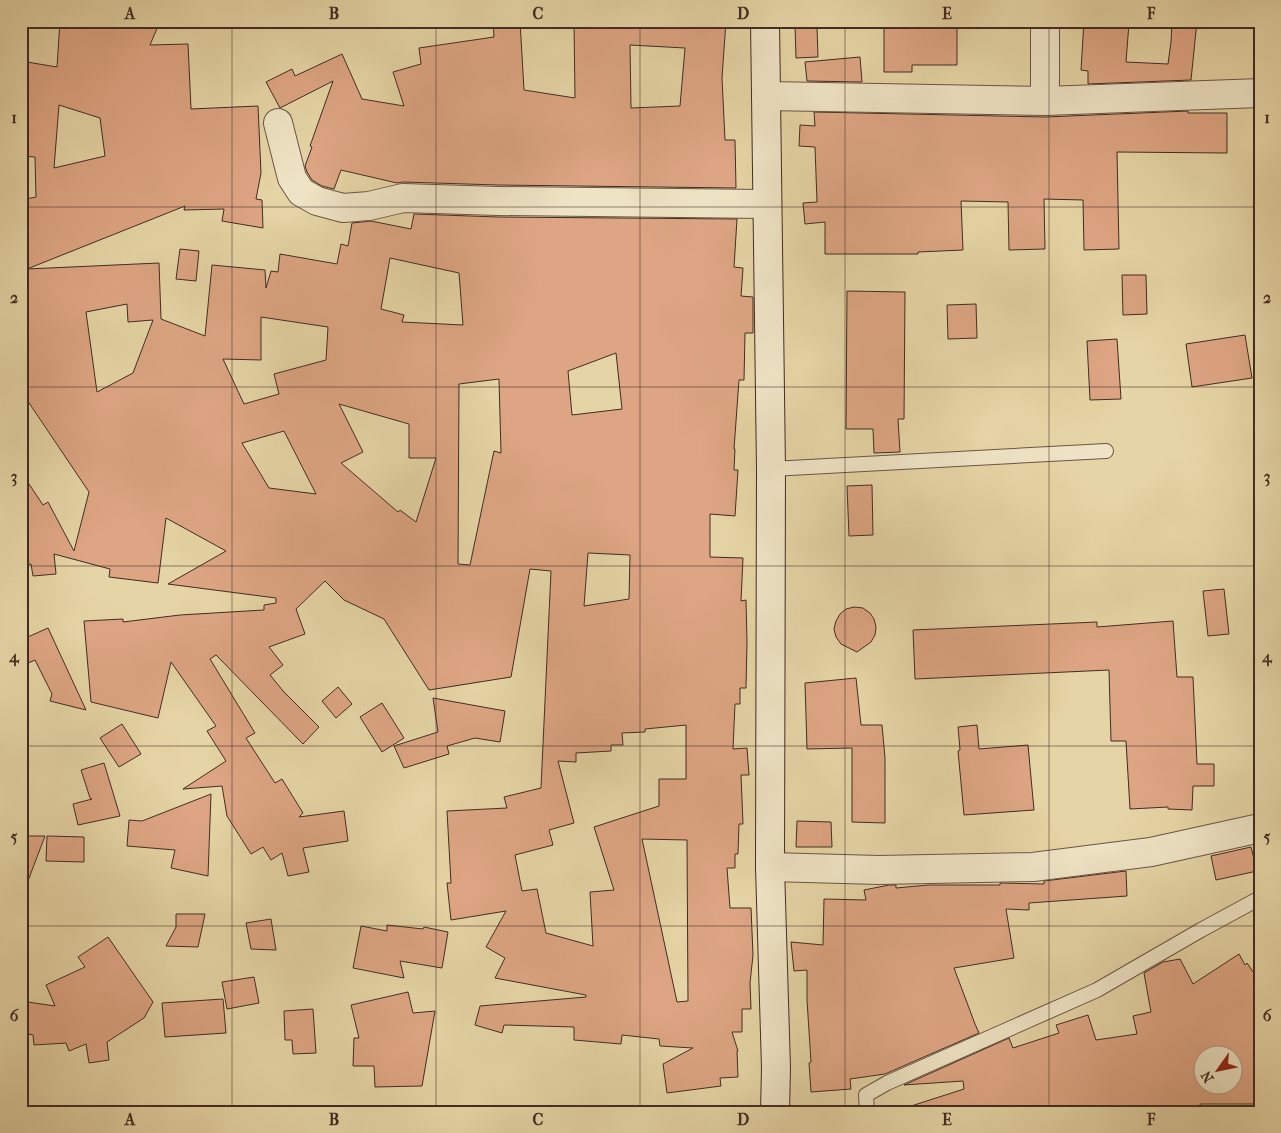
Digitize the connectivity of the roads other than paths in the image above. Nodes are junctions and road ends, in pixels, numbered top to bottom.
1 (765, 21) edge
2 (1045, 21) edge
3 (1260, 93) edge
4 (766, 96) junction
5 (1045, 101) junction
6 (278, 123) dead end
7 (767, 204) junction
8 (1106, 451) dead end
9 (771, 470) junction
10 (1260, 828) edge
11 (770, 867) junction
12 (1260, 898) edge
13 (775, 1112) edge
14 (867, 1112) edge

1 - 4 street
2 - 5 street
3 - 5 street
4 - 5 street
4 - 7 street
6 - 7 street
7 - 9 street
8 - 9 lane
9 - 11 street
10 - 11 street
11 - 13 street
12 - 14 lane

